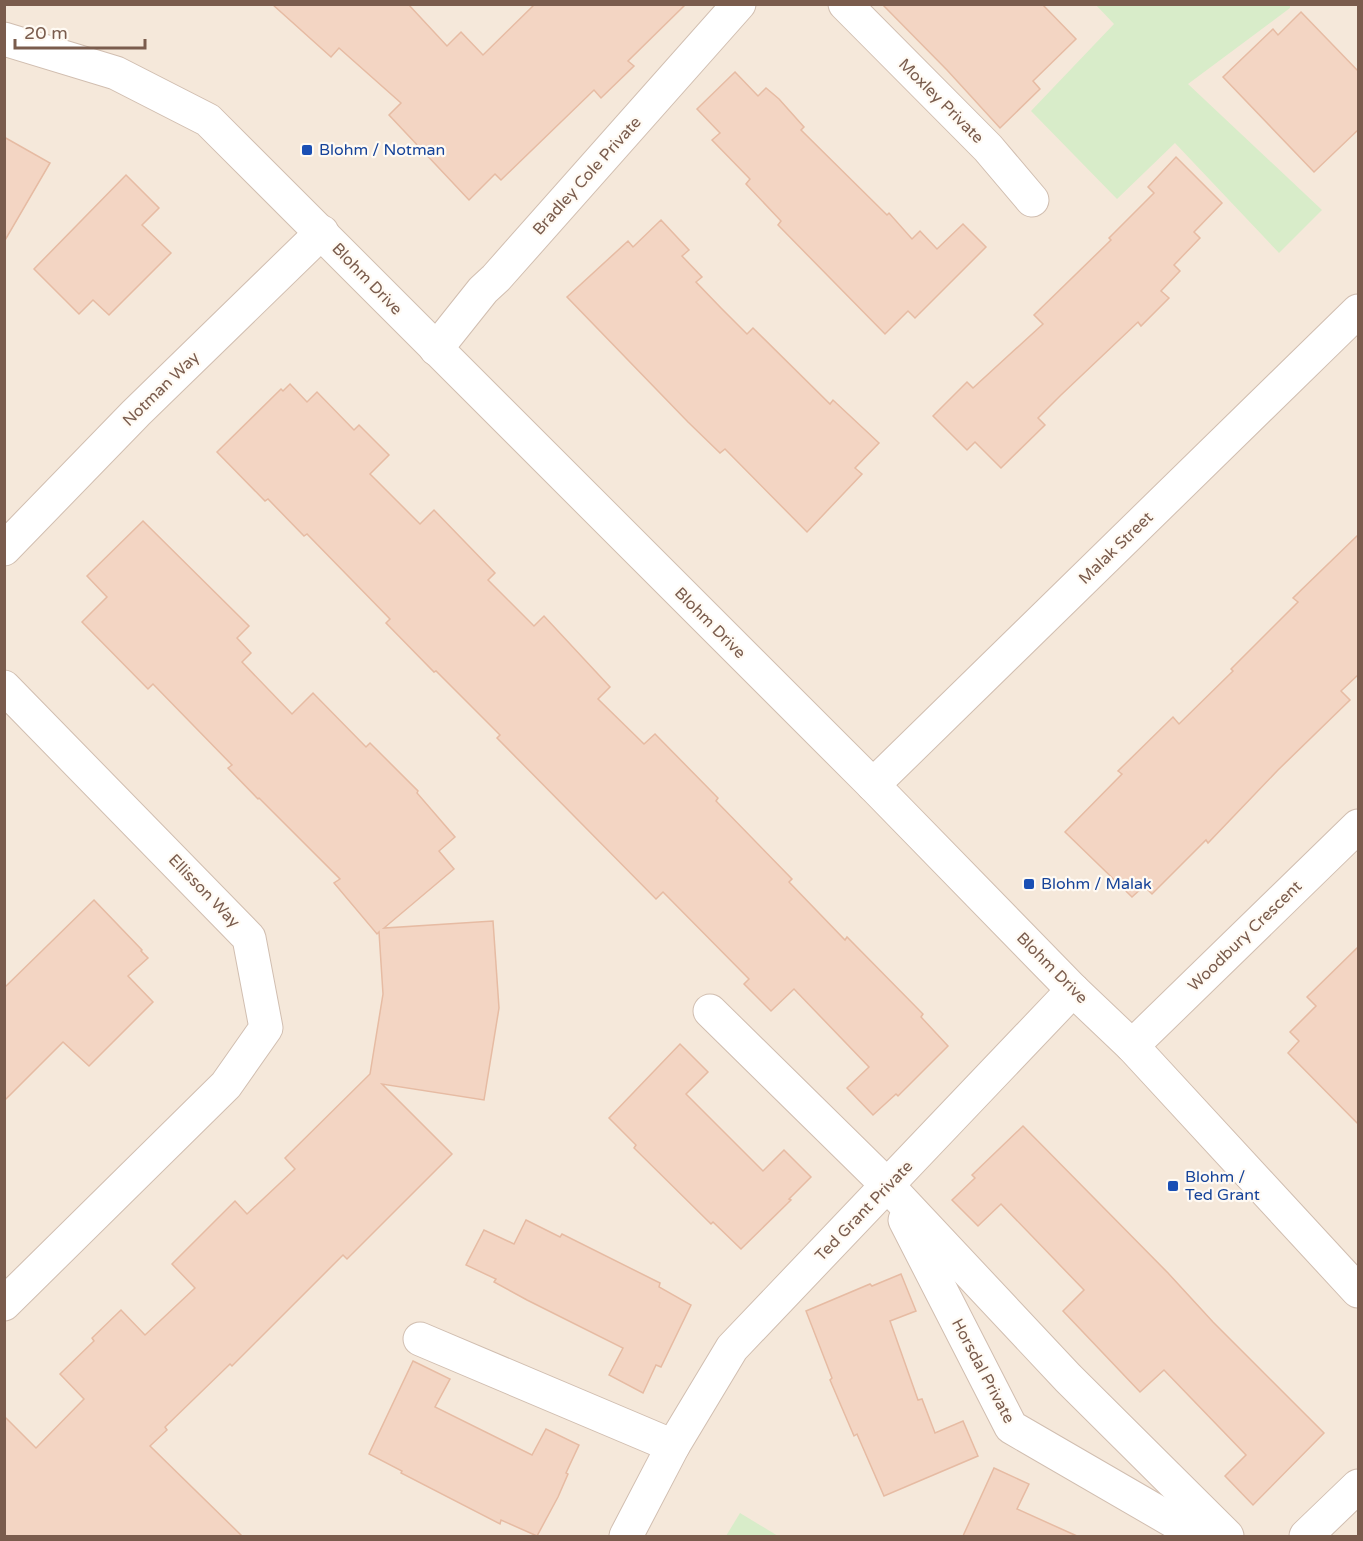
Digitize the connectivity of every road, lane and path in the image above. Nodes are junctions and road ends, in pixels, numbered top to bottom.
1 (739, 4) edge
2 (845, 4) edge
3 (4, 39) edge
4 (1032, 200) dead end
5 (322, 232) junction
6 (1359, 311) edge
7 (436, 349) junction
8 (4, 549) edge
9 (4, 687) edge
10 (873, 785) junction
11 (1359, 826) edge
12 (1073, 990) junction
13 (710, 1011) dead end
14 (1132, 1046) junction
15 (888, 1186) junction
16 (1359, 1291) edge
17 (4, 1304) edge
18 (420, 1339) dead end
19 (673, 1446) junction
20 (1359, 1486) edge
21 (626, 1536) edge
22 (1199, 1536) edge
23 (1227, 1536) edge
24 (1306, 1536) edge

1 - 7 street, Bradley Cole Private
2 - 4 street, Moxley Private
3 - 5 street, Blohm Drive
5 - 7 street, Blohm Drive
5 - 8 street, Notman Way
6 - 10 street, Malak Street
7 - 10 street, Blohm Drive
9 - 17 street, Ellisson Way
10 - 12 street, Blohm Drive
11 - 14 street, Woodbury Crescent
12 - 14 street, Blohm Drive
12 - 15 street, Ted Grant Private
13 - 15 street, Horsdal Private
14 - 16 street, Blohm Drive
15 - 19 street, Ted Grant Private
15 - 22 street, Horsdal Private
15 - 23 street, Horsdal Private
18 - 19 street
19 - 21 street, Ted Grant Private
20 - 24 street

